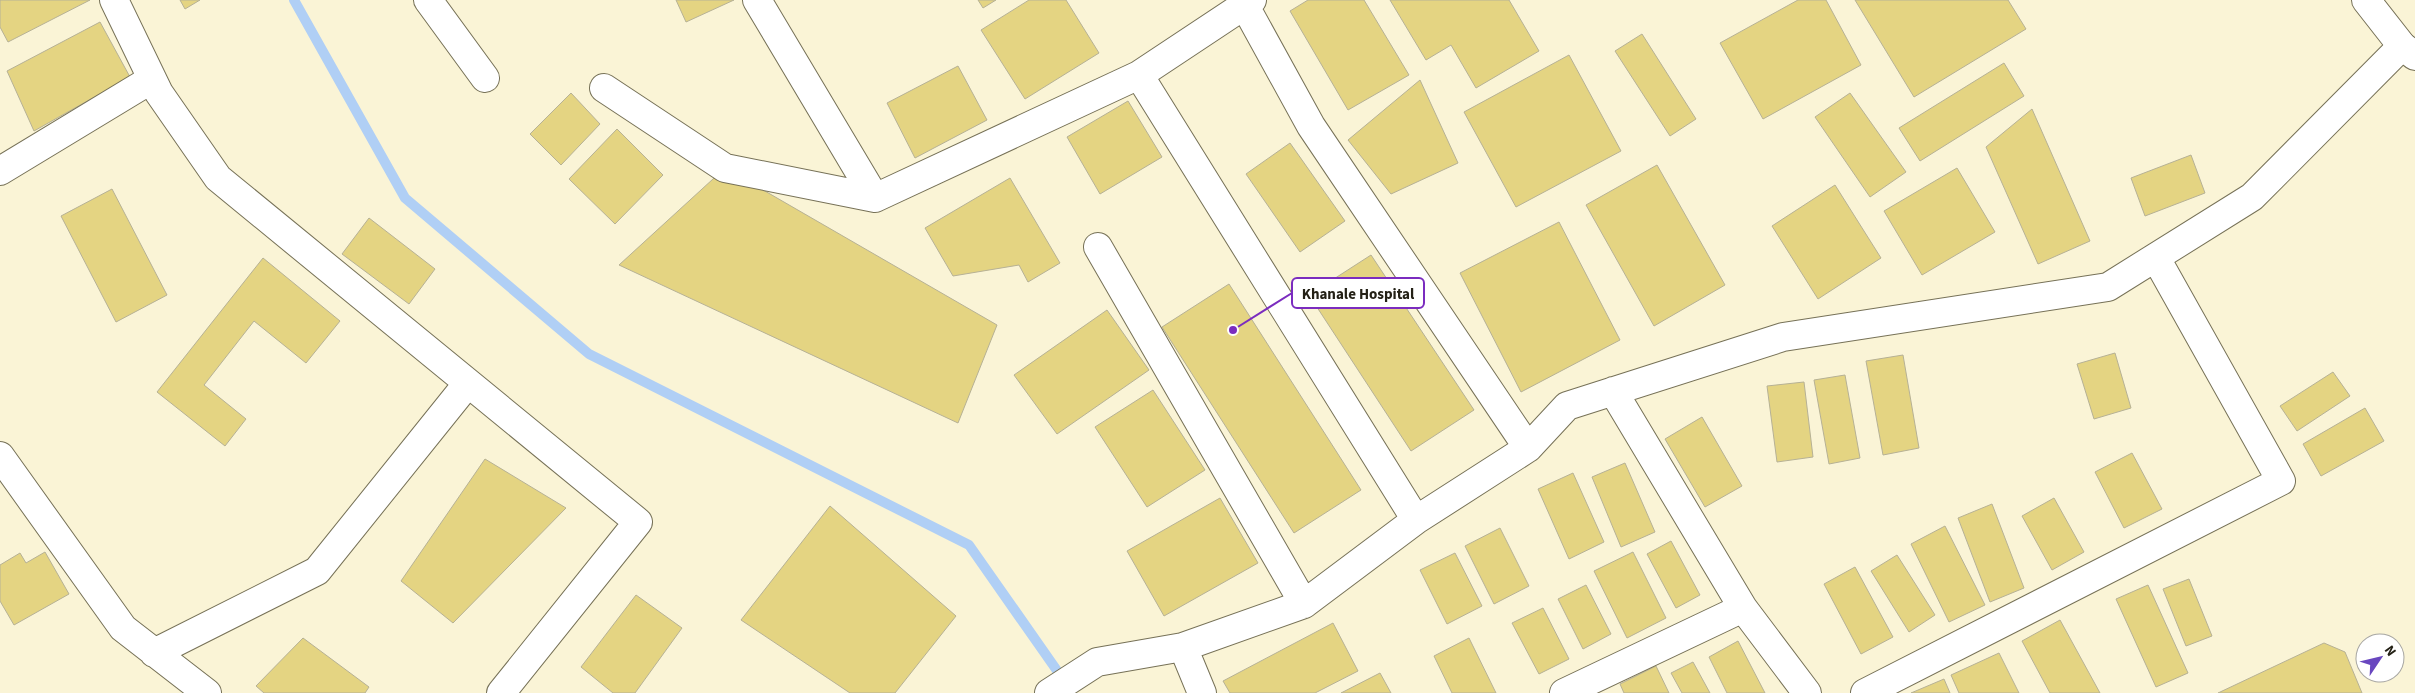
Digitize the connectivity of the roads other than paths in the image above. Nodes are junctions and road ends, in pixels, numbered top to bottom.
1 (114, 0) edge
2 (428, 0) edge
3 (757, 0) edge
4 (2366, 0) edge
5 (1248, 3) edge
6 (2409, 51) edge
7 (1139, 75) junction
8 (485, 78) dead end
9 (152, 79) junction
10 (604, 88) dead end
11 (0, 171) edge
12 (875, 198) junction
13 (1098, 247) dead end
14 (2156, 258) junction
15 (468, 383) junction
16 (1613, 391) junction
17 (1528, 448) junction
18 (0, 456) edge
19 (1416, 520) junction
20 (1304, 604) junction
21 (1743, 608) junction
22 (1182, 647) junction
23 (154, 653) junction
24 (206, 693) edge
25 (500, 693) edge
26 (1049, 693) edge
27 (1202, 693) edge
28 (1564, 693) edge
29 (1806, 693) edge
30 (1865, 693) edge

1 - 9 street
2 - 8 street
3 - 12 street
4 - 6 street
5 - 7 street
5 - 17 street
6 - 14 street
7 - 12 street
7 - 19 street
9 - 11 street
9 - 15 street
10 - 12 street
13 - 20 street
14 - 16 street
14 - 30 street
15 - 23 street
15 - 25 street
16 - 17 street
16 - 21 street
17 - 19 street
18 - 23 street
19 - 20 street
20 - 22 street
21 - 28 street
21 - 29 street
22 - 26 street
22 - 27 street
23 - 24 street

